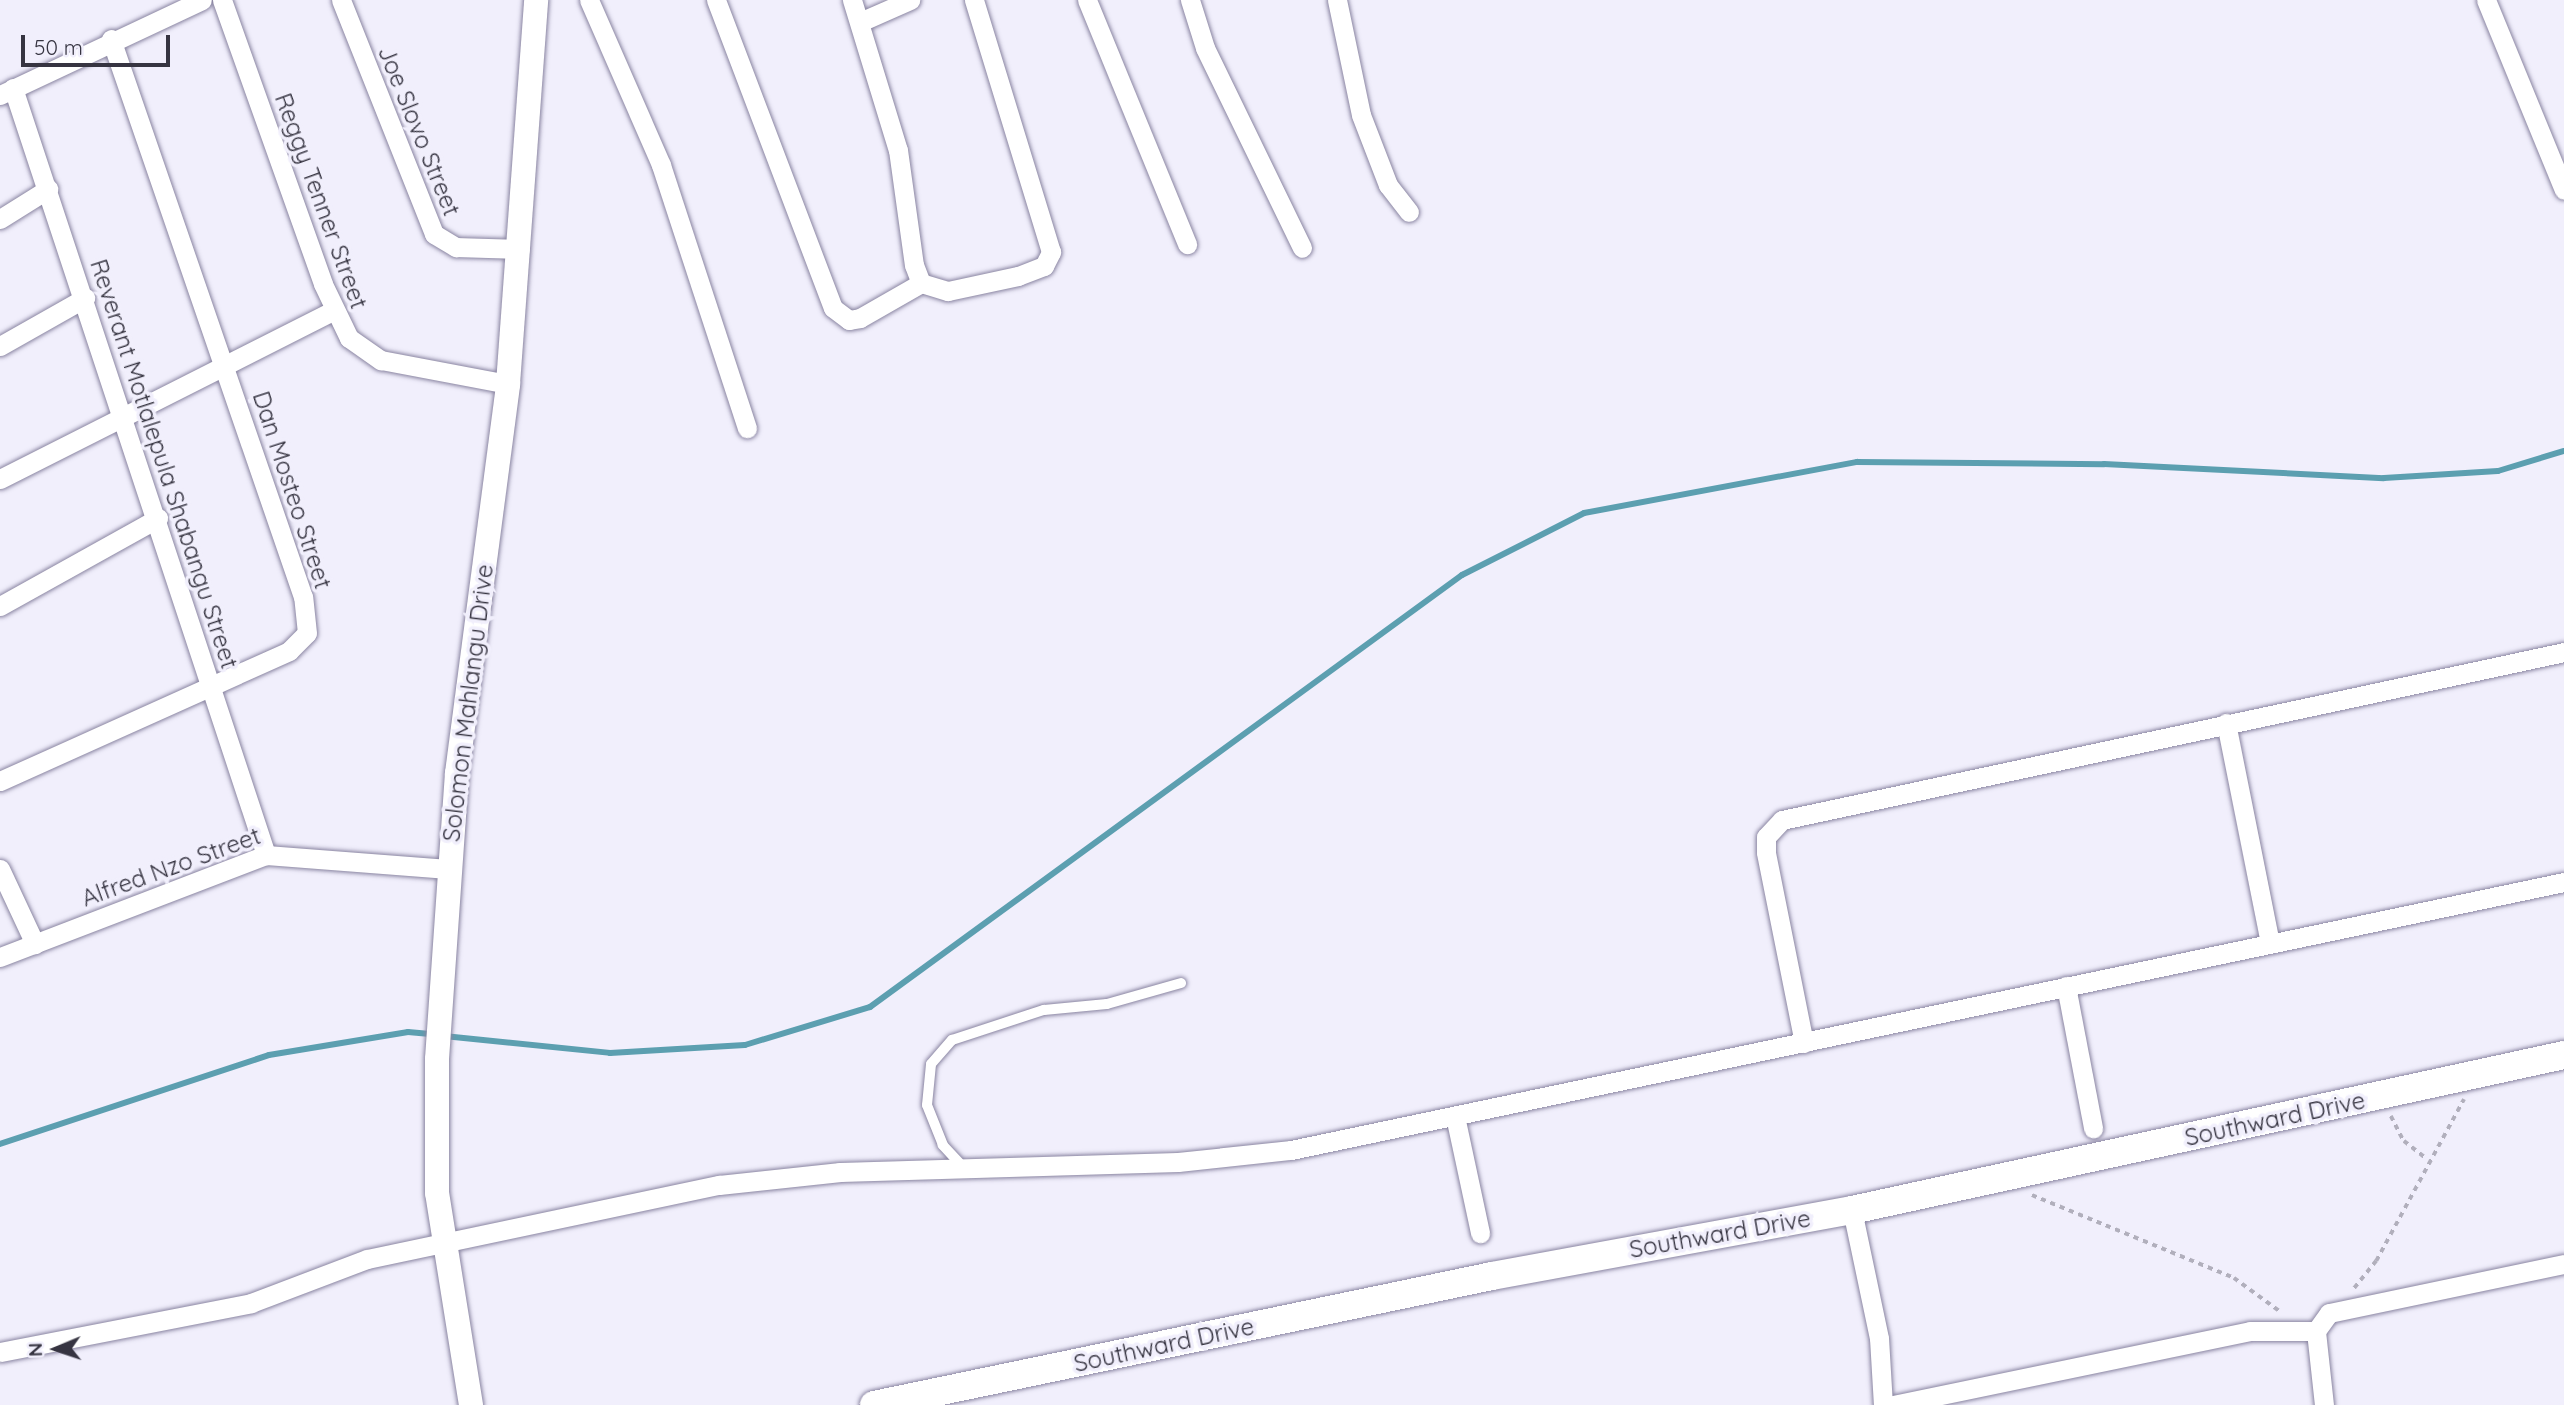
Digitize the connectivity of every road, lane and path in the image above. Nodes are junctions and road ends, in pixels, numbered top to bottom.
1 (202, 0) edge
2 (222, 0) edge
3 (341, 0) edge
4 (536, 0) edge
5 (589, 0) edge
6 (716, 0) edge
7 (852, 0) edge
8 (910, 0) edge
9 (974, 0) edge
10 (1087, 0) edge
11 (1190, 0) edge
12 (1337, 0) edge
13 (2486, 0) edge
14 (860, 22) junction
15 (111, 39) junction
16 (7, 92) edge
17 (48, 189) junction
18 (2564, 190) edge
19 (1409, 212) dead end
20 (0, 219) edge
21 (1187, 244) dead end
22 (1302, 248) dead end
23 (520, 249) junction
24 (922, 283) junction
25 (85, 298) junction
26 (333, 311) junction
27 (0, 346) edge
28 (224, 361) junction
29 (508, 384) junction
30 (122, 412) junction
31 (747, 428) dead end
32 (0, 479) edge
33 (159, 518) junction
34 (0, 606) edge
35 (2564, 652) edge
36 (210, 687) junction
37 (2226, 723) junction
38 (0, 781) edge
39 (266, 855) junction
40 (0, 869) edge
41 (448, 869) junction
42 (2564, 882) edge
43 (35, 944) junction
44 (2270, 944) junction
45 (0, 957) edge
46 (1181, 984) dead end
47 (2066, 986) junction
48 (1804, 1043) junction
49 (2564, 1055) edge
50 (2468, 1077) junction
51 (2386, 1095) junction
52 (1455, 1116) junction
53 (2093, 1128) dead end
54 (2427, 1159) junction
55 (965, 1169) junction
56 (2018, 1174) junction
57 (1852, 1210) junction
58 (1480, 1233) dead end
59 (442, 1243) junction
60 (2564, 1264) edge
61 (2338, 1309) junction
62 (2294, 1328) junction
63 (2316, 1331) junction
64 (0, 1352) edge
65 (471, 1405) edge
66 (874, 1405) edge
67 (1883, 1405) edge
68 (1893, 1405) edge
69 (2325, 1405) edge

1 - 15 street
2 - 26 street, Reggy Tenner Street
3 - 23 street, Joe Slovo Street
4 - 23 street, Solomon Mahlangu Drive
5 - 31 street
6 - 24 street
7 - 14 street
8 - 14 street
9 - 24 street
10 - 21 street
11 - 22 street
12 - 19 street
13 - 18 street
14 - 24 street
15 - 16 street
15 - 28 street, Dan Mosteo Street
16 - 17 street, Reverant Motlalepula Shabangu Street
17 - 20 street
17 - 25 street, Reverant Motlalepula Shabangu Street
23 - 29 street, Solomon Mahlangu Drive
25 - 27 street
25 - 30 street, Reverant Motlalepula Shabangu Street
26 - 28 street
26 - 29 street, Reggy Tenner Street
28 - 30 street
28 - 36 street, Dan Mosteo Street
29 - 41 street, Solomon Mahlangu Drive
30 - 32 street
30 - 33 street, Reverant Motlalepula Shabangu Street
33 - 34 street
33 - 36 street, Reverant Motlalepula Shabangu Street
35 - 37 street
36 - 38 street, Dan Mosteo Street
36 - 39 street, Reverant Motlalepula Shabangu Street
37 - 44 street
37 - 48 street
39 - 41 street, Alfred Nzo Street
39 - 43 street, Alfred Nzo Street
40 - 43 street
41 - 59 street, Solomon Mahlangu Drive
42 - 44 street
43 - 45 street, Alfred Nzo Street
44 - 47 street
46 - 55 lane
47 - 48 street
47 - 53 street
48 - 52 street
49 - 50 main road, Southward Drive
50 - 51 main road, Southward Drive
50 - 54 path
51 - 54 path
51 - 56 main road, Southward Drive
52 - 55 street
52 - 58 street
54 - 61 path
55 - 59 street
56 - 57 main road, Southward Drive
56 - 62 path
57 - 66 main road, Southward Drive
57 - 67 street
59 - 64 street
59 - 65 street, Solomon Mahlangu Drive
60 - 61 street
61 - 63 street
62 - 63 street
62 - 68 street
63 - 69 street

